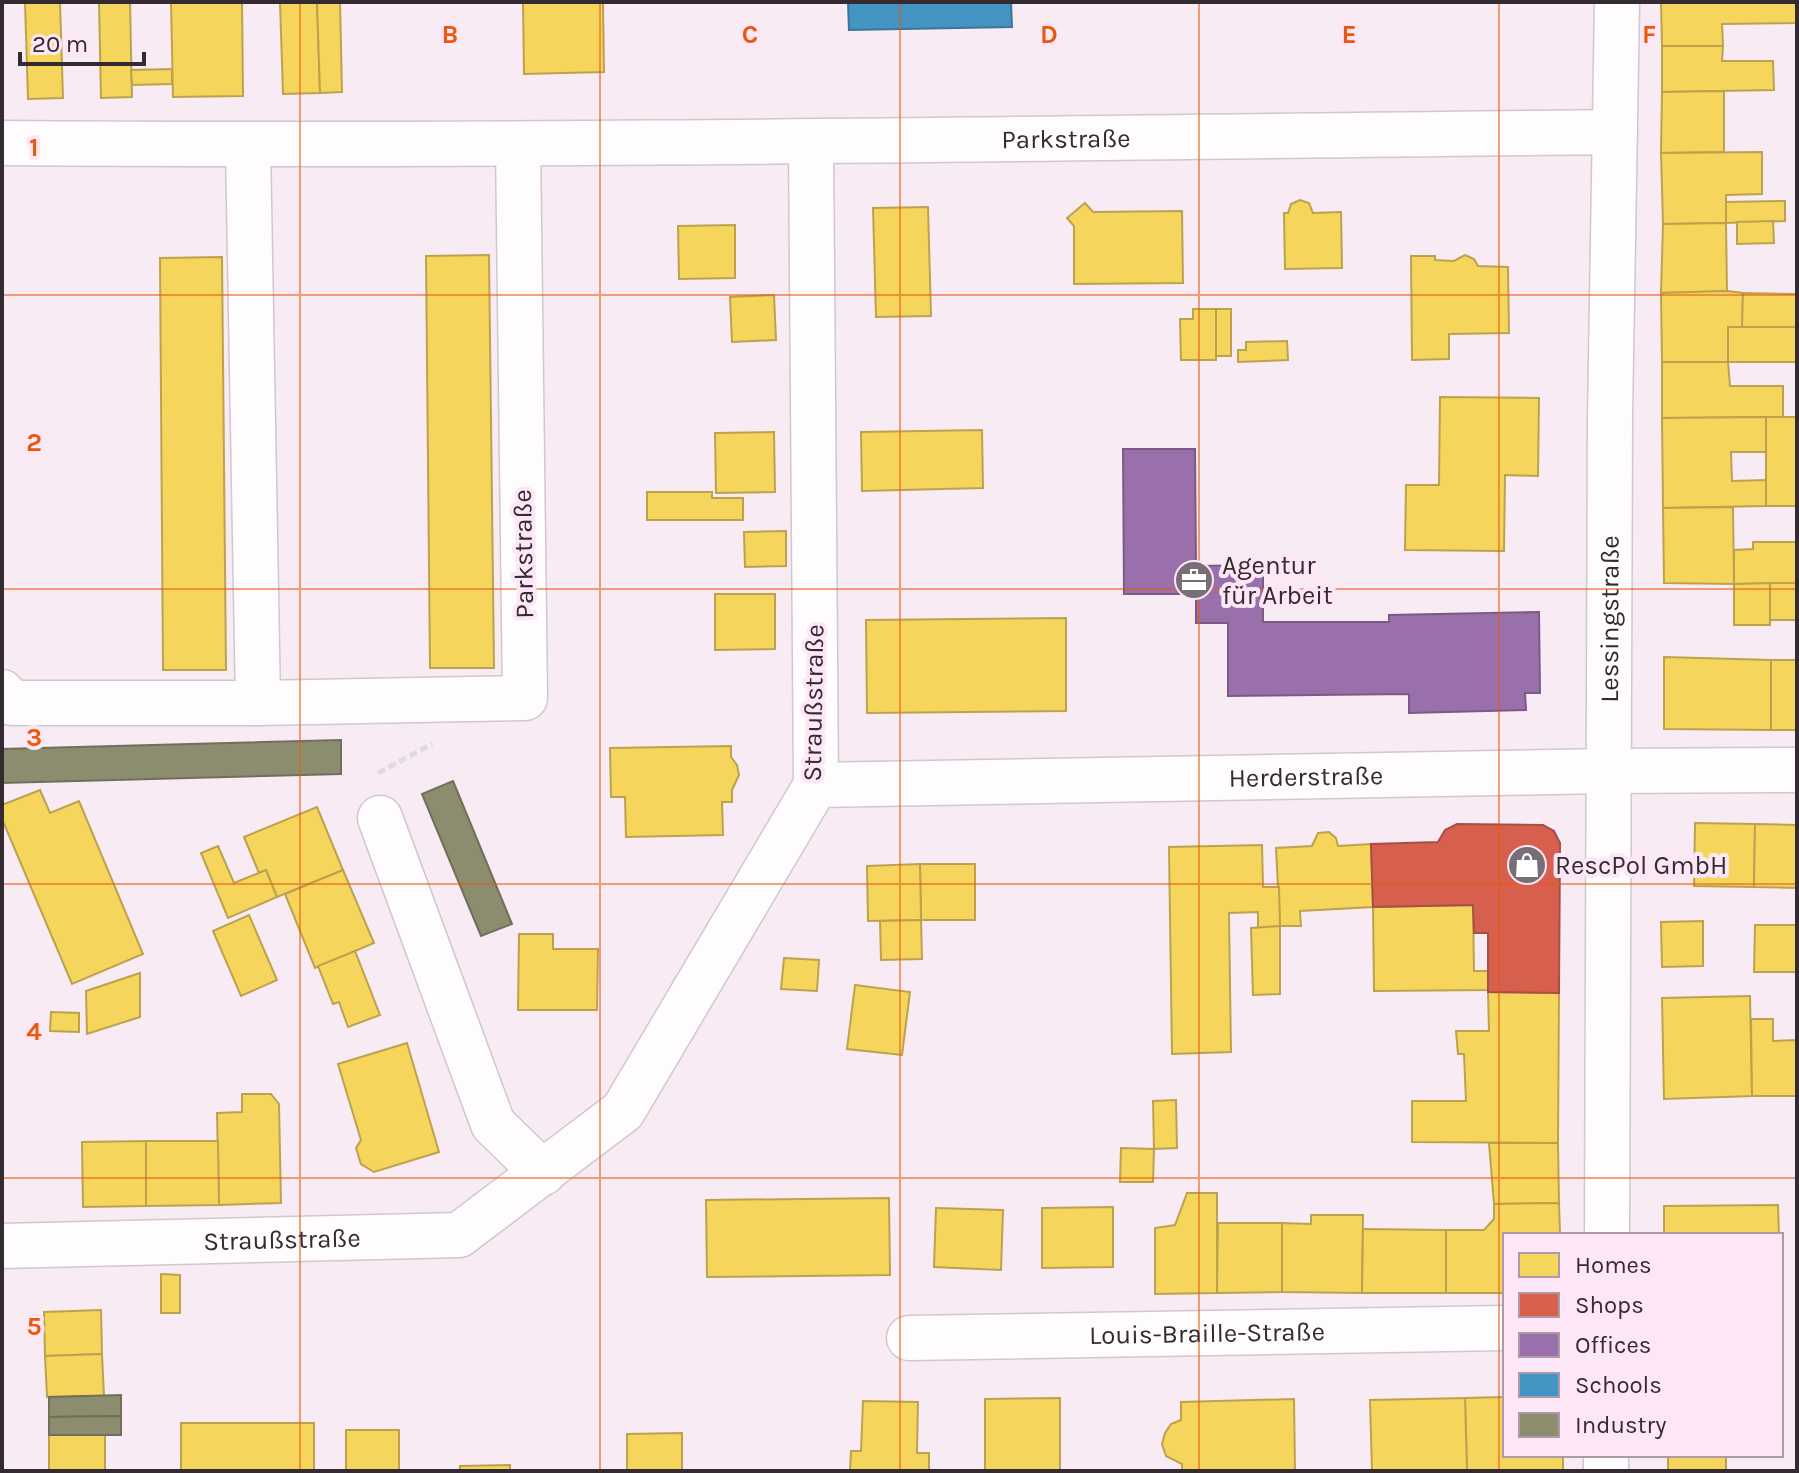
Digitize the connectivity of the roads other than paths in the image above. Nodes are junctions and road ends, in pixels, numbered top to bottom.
1 (1617, 2) edge
2 (1615, 132) junction
3 (811, 142) junction
4 (2, 143) edge
5 (518, 144) junction
6 (248, 145) junction
7 (2, 692) edge
8 (258, 703) junction
9 (1797, 770) edge
10 (1610, 771) junction
11 (816, 785) junction
12 (380, 818) road end
13 (543, 1173) junction
14 (1607, 1233) edge
15 (2, 1246) edge
16 (1503, 1328) edge
17 (909, 1338) dead end

1 - 2 street, Lessingstraße
2 - 3 street, Parkstraße
2 - 10 street, Lessingstraße
3 - 5 street, Parkstraße
3 - 11 street, Straußstraße
4 - 6 street, Parkstraße
5 - 6 street, Parkstraße
5 - 8 street, Parkstraße
6 - 8 street
7 - 8 street, Parkstraße
9 - 10 street, Herderstraße
10 - 11 street, Herderstraße
10 - 14 street, Lessingstraße
11 - 13 street, Straußstraße
12 - 13 street
13 - 15 street, Straußstraße
16 - 17 street, Louis-Braille-Straße

